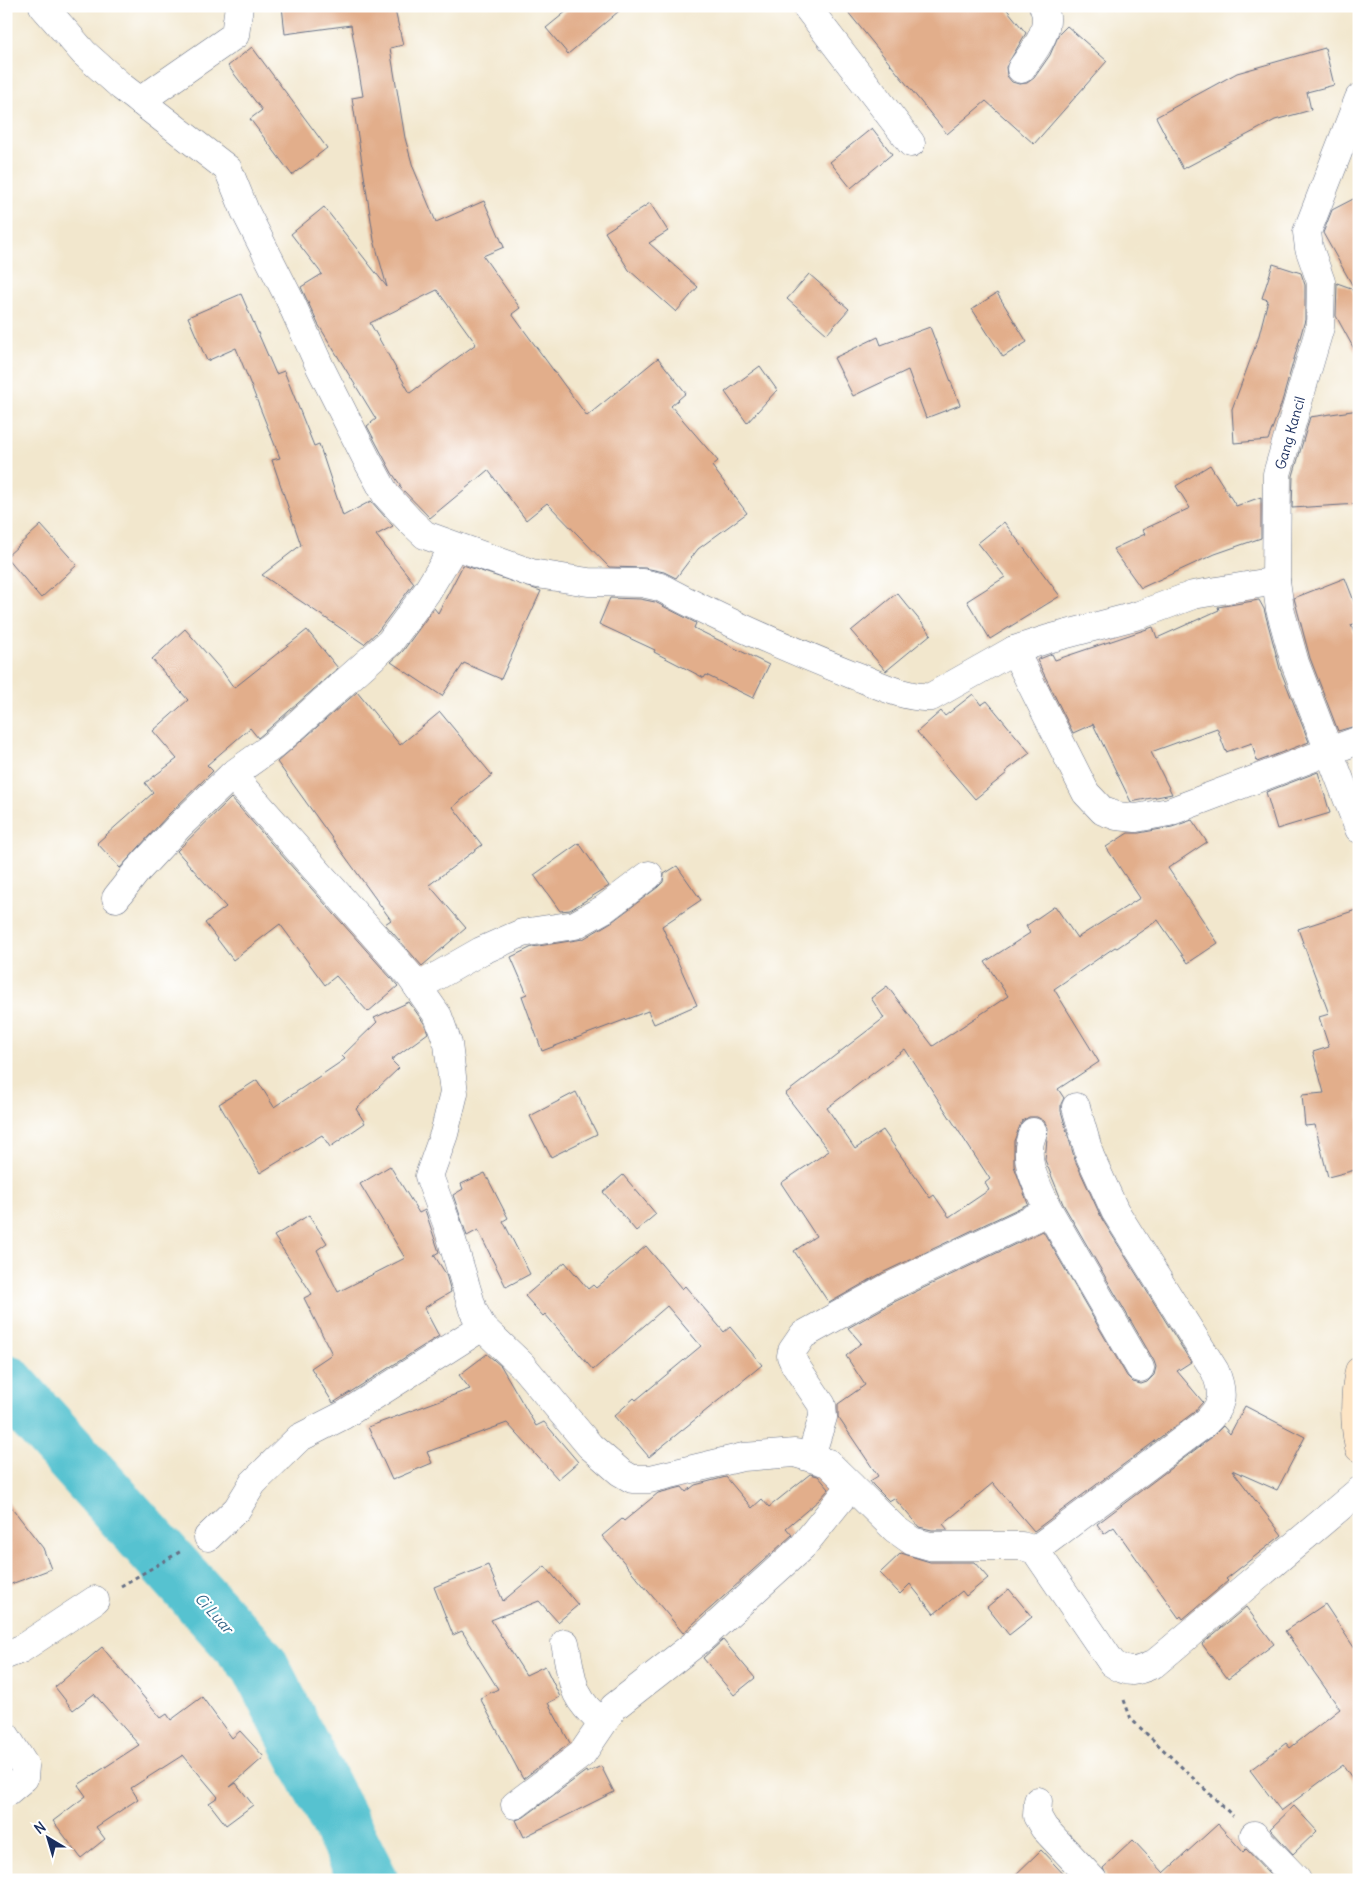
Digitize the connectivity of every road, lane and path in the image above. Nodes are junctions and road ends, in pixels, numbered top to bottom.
1 (43, 6) edge
2 (239, 6) edge
3 (806, 6) edge
4 (1043, 6) edge
5 (1021, 69) dead end
6 (1359, 98) edge
7 (140, 100) junction
8 (910, 143) dead end
9 (454, 547) junction
10 (1276, 581) junction
11 (1014, 650) junction
12 (1359, 740) edge
13 (1330, 752) junction
14 (232, 775) junction
15 (1359, 829) edge
16 (650, 875) dead end
17 (116, 898) dead end
18 (418, 987) junction
19 (1076, 1107) dead end
20 (1033, 1132) dead end
21 (1049, 1211) junction
22 (482, 1327) junction
23 (1140, 1368) dead end
24 (1359, 1371) edge
25 (1359, 1448) edge
26 (811, 1456) junction
27 (851, 1486) junction
28 (1359, 1491) edge
29 (208, 1536) joint
30 (1035, 1550) junction
31 (95, 1600) joint
32 (565, 1643) dead end
33 (6, 1655) edge
34 (1124, 1672) junction
35 (602, 1722) junction
36 (6, 1736) edge
37 (6, 1793) edge
38 (1038, 1800) dead end
39 (515, 1805) dead end
40 (1254, 1835) joint
41 (1093, 1880) edge
42 (1297, 1880) edge

1 - 7 street
2 - 7 street
3 - 8 street
4 - 5 street
6 - 10 street, Gang Kancil
7 - 9 street
9 - 11 street
9 - 14 street
10 - 11 street
10 - 13 street, Gang Kancil
11 - 13 street
12 - 13 street
13 - 15 street, Gang Kancil
14 - 17 street
14 - 18 street
16 - 18 street
18 - 22 street
19 - 30 street
20 - 21 street
21 - 23 street
21 - 26 street
22 - 26 street
22 - 29 street
24 - 25 main road
26 - 27 street
27 - 30 street
27 - 35 street
28 - 34 street
29 - 31 path
30 - 34 street
31 - 33 street
32 - 35 street
34 - 40 path
35 - 39 street
36 - 37 street
38 - 41 street
40 - 42 street

